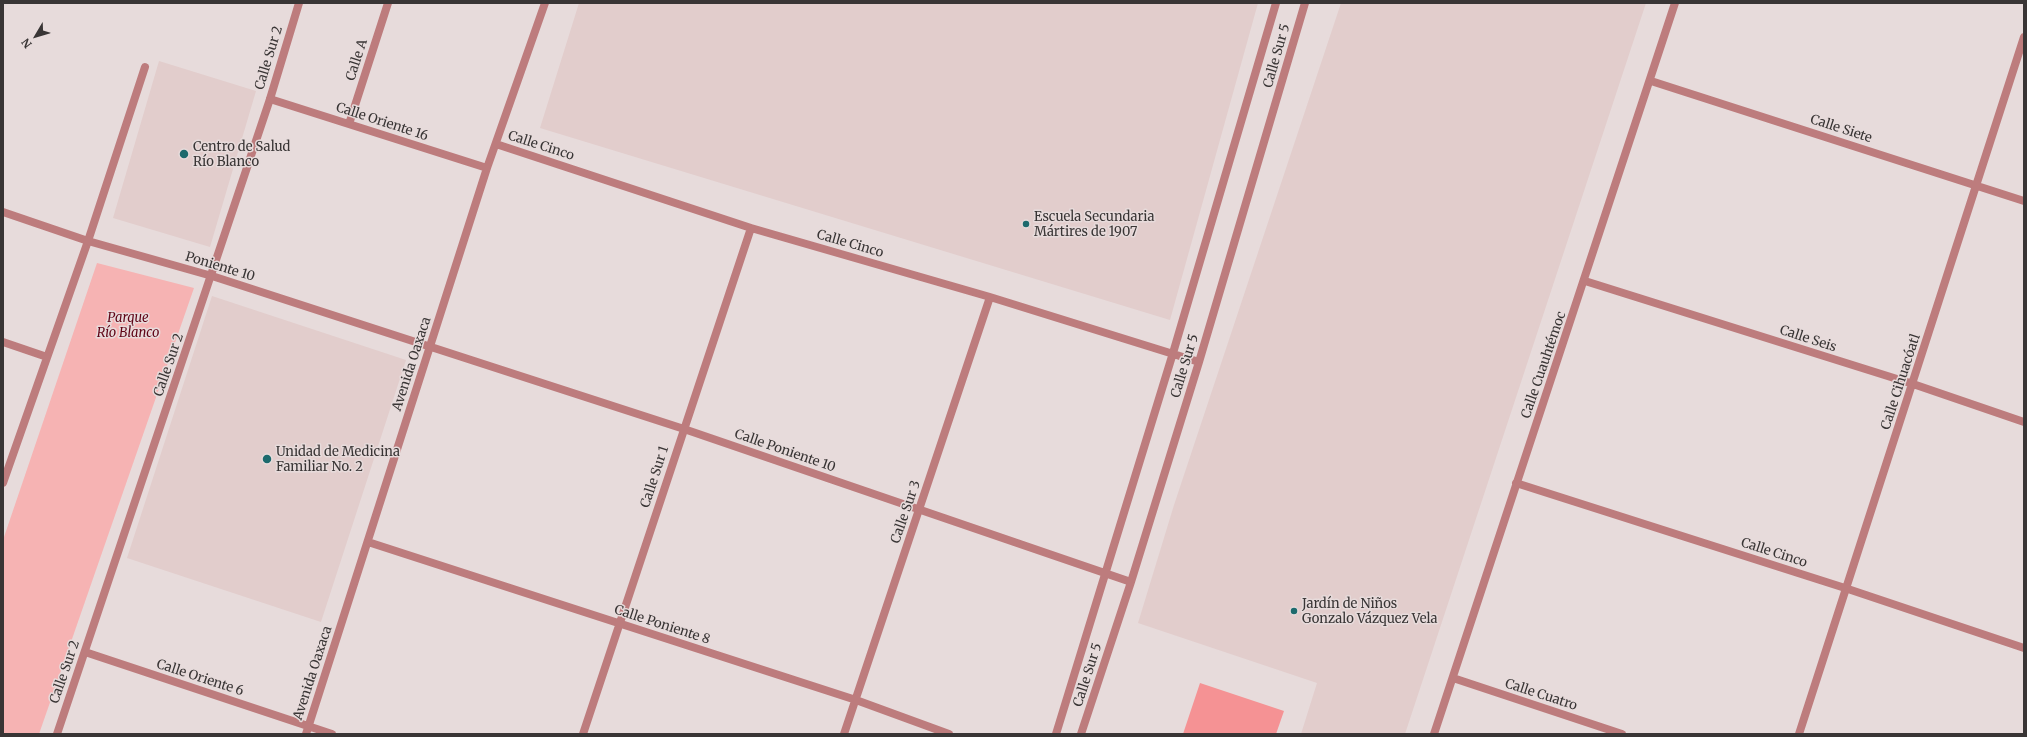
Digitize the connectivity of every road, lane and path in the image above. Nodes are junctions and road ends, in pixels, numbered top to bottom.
1 (298, 3) edge
2 (388, 3) edge
3 (545, 3) edge
4 (1276, 3) edge
5 (1305, 3) edge
6 (1675, 3) edge
7 (2024, 37) edge
8 (145, 67) dead end
9 (1651, 81) junction
10 (270, 99) junction
11 (349, 124) junction
12 (496, 144) junction
13 (487, 168) junction
14 (1976, 185) junction
15 (2024, 201) edge
16 (3, 212) edge
17 (751, 228) junction
18 (88, 241) junction
19 (212, 276) junction
20 (1585, 281) junction
21 (990, 298) junction
22 (3, 342) edge
23 (431, 346) junction
24 (1173, 353) junction
25 (47, 357) junction
26 (1199, 362) junction
27 (1913, 384) junction
28 (2024, 422) edge
29 (684, 428) junction
30 (3, 483) edge
31 (1516, 483) junction
32 (919, 509) junction
33 (368, 542) junction
34 (1104, 573) junction
35 (1131, 582) junction
36 (1845, 588) junction
37 (620, 624) junction
38 (2024, 648) edge
39 (85, 652) junction
40 (1453, 678) junction
41 (856, 700) junction
42 (307, 730) edge
43 (57, 734) edge
44 (332, 734) edge
45 (583, 734) edge
46 (844, 734) edge
47 (948, 734) edge
48 (1056, 734) edge
49 (1081, 734) edge
50 (1434, 734) edge
51 (1622, 734) edge
52 (1799, 734) edge

1 - 10 street, Calle Sur 2
2 - 11 street, Calle A
3 - 12 street, Avenida Oaxaca
4 - 24 street, Calle Sur 5
5 - 26 street, Calle Sur 5
6 - 9 street, Calle Cuauhtémoc
7 - 14 street, Calle Cihuacóatl
8 - 18 street
9 - 14 street, Calle Siete
9 - 20 street, Calle Cuauhtémoc
10 - 11 street, Calle Oriente 16
10 - 19 street, Calle Sur 2
11 - 13 street, Calle Oriente 16
12 - 13 street, Avenida Oaxaca
12 - 17 street, Calle Cinco
13 - 23 street, Avenida Oaxaca
14 - 15 street, Calle Siete
14 - 27 street, Calle Cihuacóatl
16 - 18 street, Poniente 10
17 - 21 street, Calle Cinco
17 - 29 street, Calle Sur 1
18 - 19 street, Poniente 10
18 - 25 street
19 - 23 street, Poniente 10
19 - 39 street, Calle Sur 2
20 - 27 street, Calle Seis
20 - 31 street, Calle Cuauhtémoc
21 - 24 street, Calle Cinco
21 - 32 street, Calle Sur 3
22 - 25 street
23 - 29 street, Calle Poniente 10
23 - 33 street, Avenida Oaxaca
24 - 26 street, Calle Cinco
24 - 34 street, Calle Sur 5
25 - 30 street
26 - 35 street, Calle Sur 5
27 - 28 street, Calle Seis
27 - 36 street, Calle Cihuacóatl
29 - 32 street, Calle Poniente 10
29 - 37 street, Calle Sur 1
31 - 36 street, Calle Cinco
31 - 40 street, Calle Cuauhtémoc
32 - 34 street, Calle Poniente 10
32 - 41 street, Calle Sur 3
33 - 37 street, Calle Poniente 8
33 - 42 street, Avenida Oaxaca
34 - 35 street, Calle Poniente 10
34 - 48 street, Calle Sur 5
35 - 49 street, Calle Sur 5
36 - 38 street, Calle Cinco
36 - 52 street, Calle Cihuacóatl
37 - 41 street, Calle Poniente 8
37 - 45 street, Calle Sur 1
39 - 42 street, Calle Oriente 6
39 - 43 street, Calle Sur 2
40 - 50 street, Calle Cuauhtémoc
40 - 51 street, Calle Cuatro
41 - 46 street, Calle Sur 3
41 - 47 street, Calle Poniente 8
42 - 44 street, Calle Oriente 6

